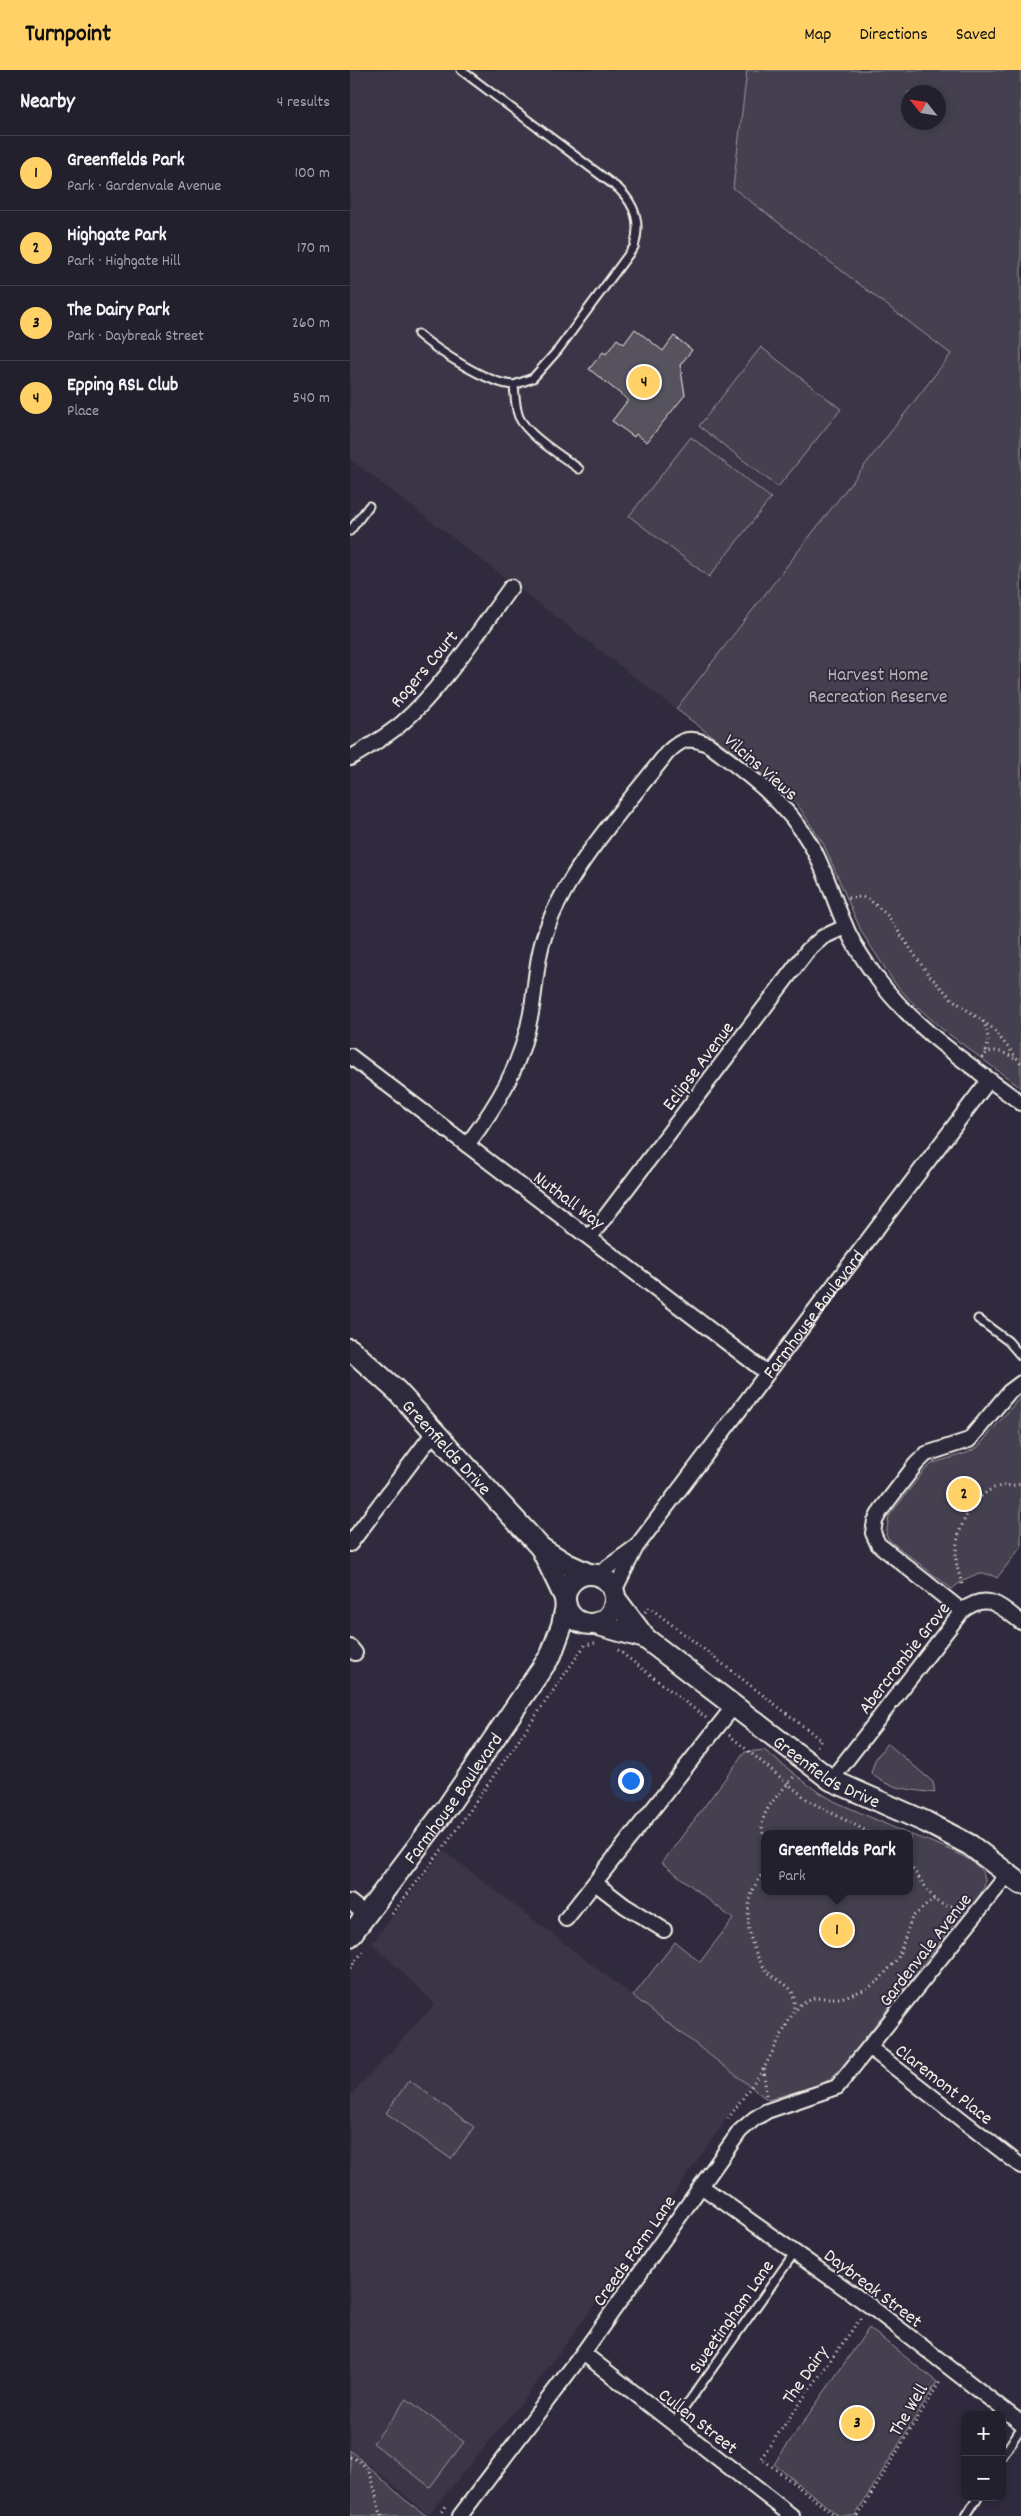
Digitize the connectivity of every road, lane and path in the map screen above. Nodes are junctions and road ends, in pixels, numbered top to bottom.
1 (461, 70) edge
2 (418, 334) dead end
3 (514, 385) junction
4 (579, 469) dead end
5 (369, 506) dead end
6 (350, 531) edge
7 (511, 587) dead end
8 (350, 758) edge
9 (836, 902) junction
10 (845, 927) junction
11 (982, 1021) junction
12 (984, 1054) junction
13 (350, 1056) edge
14 (1016, 1060) junction
15 (1021, 1063) edge
16 (974, 1068) junction
17 (989, 1080) junction
18 (1021, 1103) edge
19 (467, 1145) junction
20 (590, 1237) junction
21 (978, 1319) dead end
22 (350, 1349) edge
23 (1021, 1356) edge
24 (767, 1372) junction
25 (1021, 1383) edge
26 (435, 1431) junction
27 (1021, 1484) edge
28 (350, 1544) edge
29 (636, 1547) junction
30 (541, 1548) junction
31 (593, 1574) junction
32 (962, 1584) dead end
33 (614, 1595) junction
34 (565, 1602) junction
35 (962, 1611) junction
36 (1021, 1622) edge
37 (591, 1624) junction
38 (645, 1638) junction
39 (616, 1649) dead end
40 (579, 1653) dead end
41 (551, 1655) junction
42 (734, 1706) junction
43 (718, 1727) junction
44 (831, 1780) junction
45 (864, 1830) edge
46 (913, 1870) edge
47 (761, 1876) edge
48 (1014, 1879) edge
49 (594, 1883) junction
50 (934, 1899) dead end
51 (350, 1902) edge
52 (395, 1910) dead end
53 (366, 1915) junction
54 (566, 1919) dead end
55 (664, 1930) dead end
56 (350, 1936) edge
57 (793, 2013) dead end
58 (870, 2048) junction
59 (764, 2068) dead end
60 (767, 2111) junction
61 (1021, 2166) edge
62 (701, 2186) junction
63 (795, 2252) junction
64 (870, 2306) junction
65 (583, 2353) junction
66 (950, 2368) junction
67 (1021, 2423) edge
68 (673, 2424) junction
69 (1021, 2428) edge
70 (1003, 2456) edge
71 (350, 2457) edge
72 (975, 2501) edge
73 (382, 2516) edge
74 (460, 2516) edge
75 (792, 2516) edge
76 (836, 2516) edge
77 (858, 2516) edge
78 (966, 2516) edge

1 - 3 lane
2 - 3 lane
3 - 4 lane
5 - 6 lane
7 - 8 street, Rogers Court
9 - 10 street, Vilcins Views
9 - 11 path
9 - 19 street, Vilcins Views
10 - 16 street, Vilcins Views
10 - 20 street, Eclipse Avenue
11 - 12 path
11 - 14 path
12 - 14 path
12 - 16 path
13 - 19 street, Nuthall Way
14 - 15 path
16 - 17 street, Vilcins Views
17 - 18 street, Vilcins Views
17 - 24 street, Farmhouse Boulevard
19 - 20 street, Nuthall Way
20 - 24 street, Nuthall Way
21 - 23 lane
22 - 26 street, Greenfields Drive
24 - 29 street, Farmhouse Boulevard
25 - 35 street
26 - 28 street
26 - 30 street, Greenfields Drive
27 - 32 path
29 - 31 street, Farmhouse Boulevard
29 - 33 street, Farmhouse Boulevard
30 - 31 street, Greenfields Drive
30 - 34 street, Greenfields Drive
31 - 33 street
31 - 34 street
33 - 37 street
33 - 38 street, Greenfields Drive
34 - 37 street
34 - 41 street, Farmhouse Boulevard
35 - 36 street, Abercrombie Grove
35 - 44 street, Abercrombie Grove
37 - 38 street, Greenfields Drive
37 - 41 street, Farmhouse Boulevard
38 - 42 street, Greenfields Drive
39 - 43 path
40 - 52 path
41 - 53 street, Farmhouse Boulevard
42 - 43 street
42 - 44 street, Greenfields Drive
43 - 45 path
43 - 49 street
44 - 48 street, Greenfields Drive
46 - 50 path
47 - 57 path
48 - 58 street, Gardenvale Avenue
49 - 54 street
49 - 55 street
51 - 53 street
53 - 56 street, Farmhouse Boulevard
58 - 60 street, Creeds Farm Lane
58 - 61 street, Claremont Place
59 - 60 path
60 - 62 street, Creeds Farm Lane
62 - 63 street, Daybreak Street
62 - 65 street, Creeds Farm Lane
63 - 64 street, Daybreak Street
63 - 68 lane, Sweetingham Lane
64 - 66 street, Daybreak Street
64 - 76 path, The Dairy
65 - 68 street, Cullen Street
65 - 74 street, Creeds Farm Lane
66 - 67 street, Daybreak Street
66 - 77 path, The Well
68 - 75 street, Cullen Street
69 - 70 lane
71 - 73 path
72 - 78 lane

